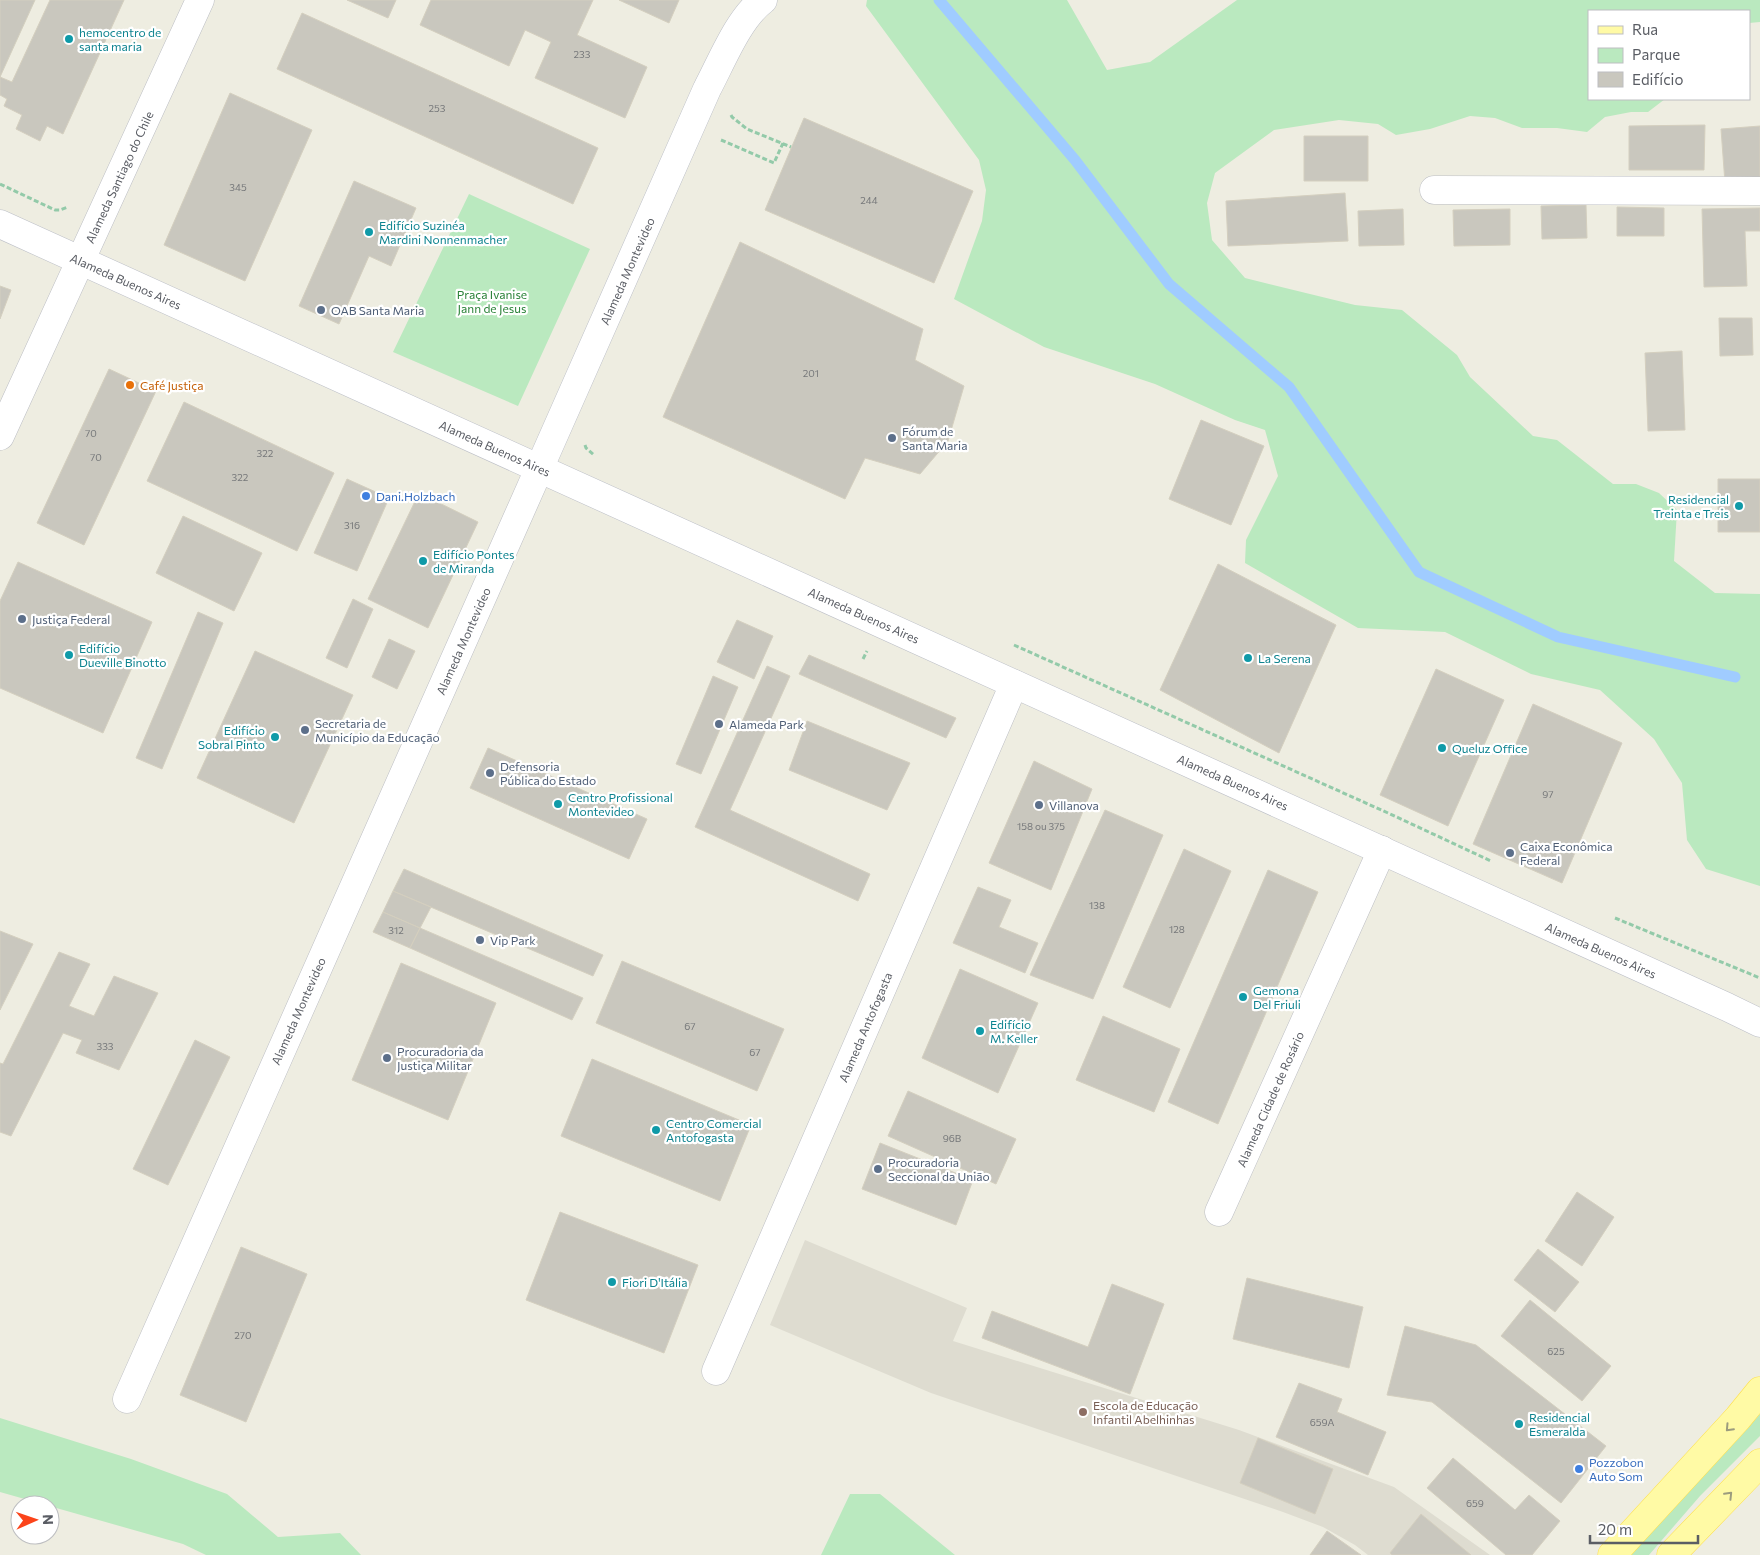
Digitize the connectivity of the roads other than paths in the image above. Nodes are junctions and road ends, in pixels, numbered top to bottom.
1 (200, 0) edge
2 (763, 0) edge
3 (1434, 190) dead end
4 (1760, 191) edge
5 (0, 224) edge
6 (81, 260) junction
7 (0, 436) edge
8 (539, 468) junction
9 (1014, 684) junction
10 (1382, 850) junction
11 (1727, 1007) junction
12 (1760, 1012) edge
13 (1760, 1023) edge
14 (1219, 1212) dead end
15 (716, 1371) dead end
16 (1760, 1391) edge
17 (127, 1399) dead end
18 (1760, 1463) edge
19 (1612, 1555) edge
20 (1671, 1555) edge

1 - 6 street, Alameda Santiago do Chile
2 - 8 street, Alameda Montevideo
3 - 4 street
5 - 6 street, Alameda Buenos Aires
6 - 7 street, Alameda Santiago do Chile
6 - 8 street, Alameda Buenos Aires
8 - 9 street, Alameda Buenos Aires
8 - 17 street, Alameda Montevideo
9 - 10 street, Alameda Buenos Aires
9 - 15 street, Alameda Antofogasta
10 - 11 street, Alameda Buenos Aires
10 - 14 street, Alameda Cidade de Rosário
11 - 12 street, Alameda Buenos Aires
11 - 13 street, Alameda Buenos Aires
16 -> 19 main road
20 -> 18 main road

